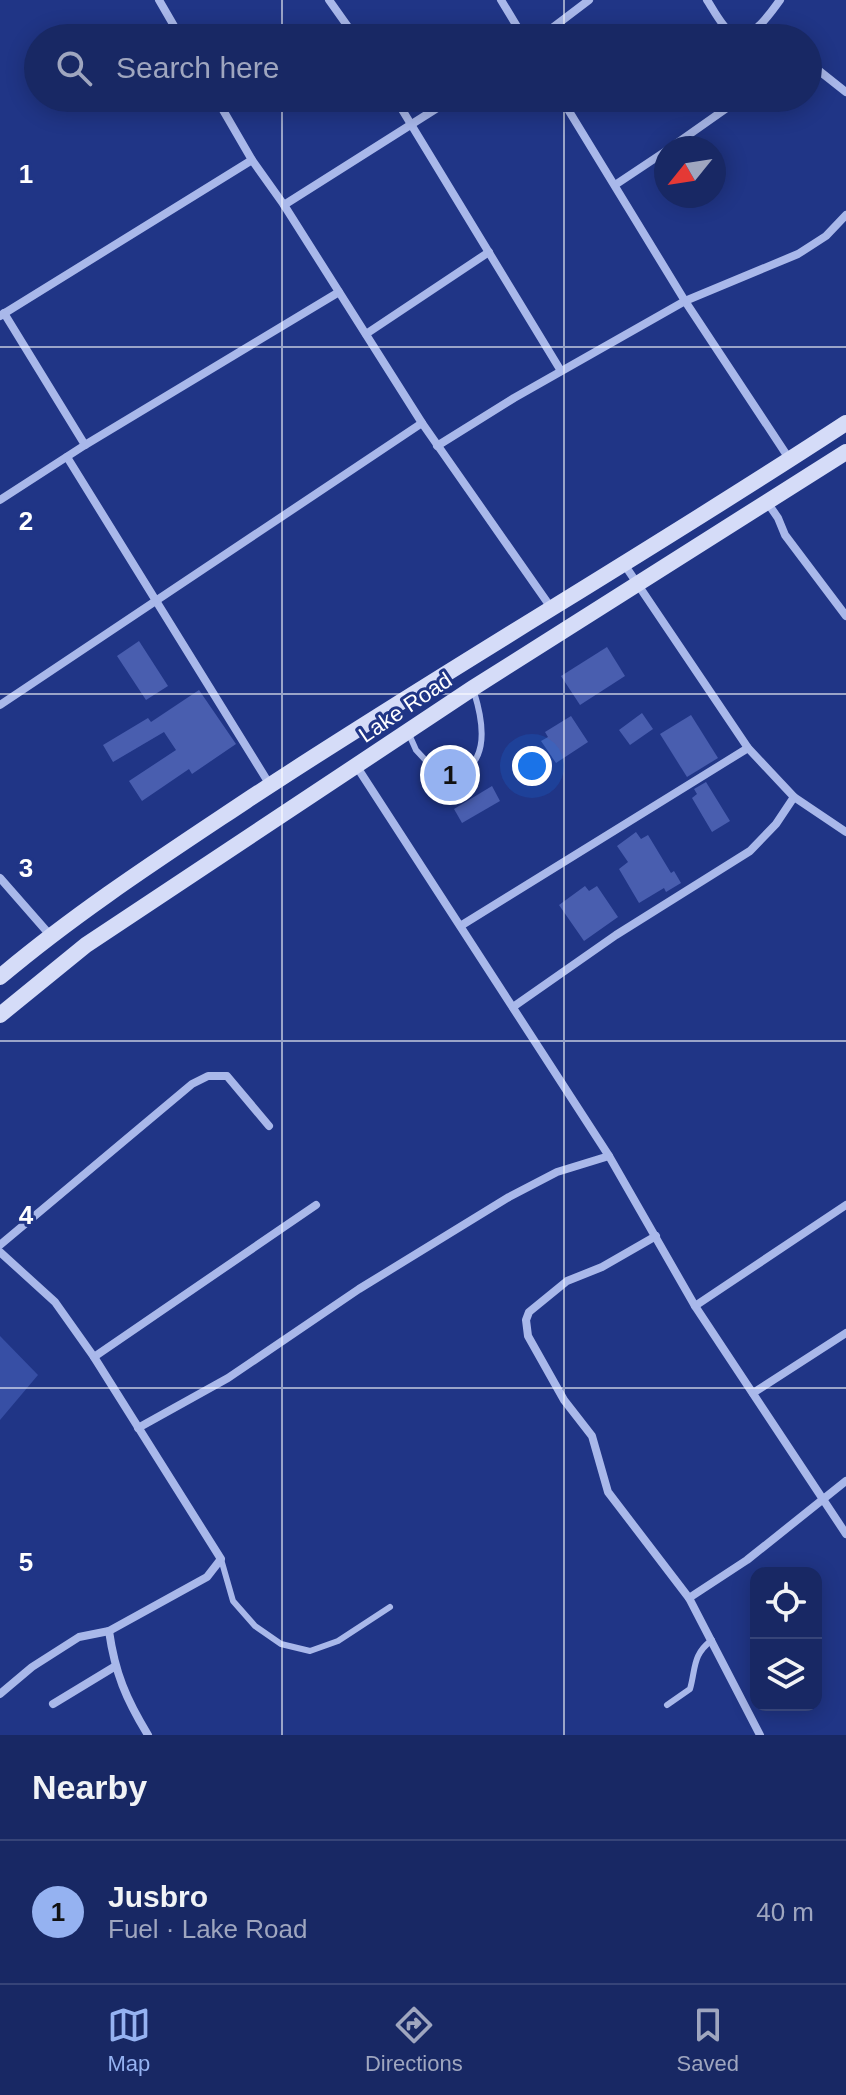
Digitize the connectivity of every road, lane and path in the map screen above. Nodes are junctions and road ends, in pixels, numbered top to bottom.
1 (159, 0) edge
2 (329, 0) edge
3 (501, 0) edge
4 (589, 0) edge
5 (707, 0) edge
6 (780, 0) edge
7 (173, 24) edge
8 (346, 24) edge
9 (516, 24) edge
10 (557, 24) edge
11 (723, 24) edge
12 (761, 24) edge
13 (822, 73) edge
14 (846, 92) edge
15 (224, 112) edge
16 (404, 112) edge
17 (432, 112) edge
18 (570, 112) edge
19 (721, 112) edge
20 (412, 125) junction
21 (687, 136) edge
22 (654, 159) edge
23 (252, 160) junction
24 (615, 185) junction
25 (284, 205) junction
26 (846, 215) edge
27 (489, 252) junction
28 (339, 292) junction
29 (685, 301) junction
30 (2, 315) edge
31 (366, 334) junction
32 (561, 371) junction
33 (422, 423) junction
34 (846, 423) edge
35 (85, 445) junction
36 (437, 446) junction
37 (846, 452) edge
38 (67, 457) junction
39 (790, 460) junction
40 (0, 500) edge
41 (767, 502) junction
42 (624, 564) junction
43 (638, 584) junction
44 (157, 601) junction
45 (552, 609) junction
46 (846, 616) edge
47 (473, 688) junction
48 (0, 705) edge
49 (408, 732) junction
50 (748, 748) junction
51 (357, 767) junction
52 (271, 785) junction
53 (794, 797) junction
54 (846, 832) edge
55 (0, 878) edge
56 (462, 925) junction
57 (50, 935) junction
58 (0, 977) edge
59 (513, 1007) junction
60 (0, 1015) edge
61 (269, 1126) dead end
62 (609, 1156) junction
63 (316, 1205) dead end
64 (846, 1205) edge
65 (656, 1236) junction
66 (0, 1245) edge
67 (0, 1252) edge
68 (695, 1306) junction
69 (846, 1333) edge
70 (94, 1357) junction
71 (753, 1393) junction
72 (138, 1428) junction
73 (846, 1481) edge
74 (823, 1497) junction
75 (846, 1534) edge
76 (221, 1559) junction
77 (689, 1598) junction
78 (390, 1607) dead end
79 (109, 1631) junction
80 (712, 1640) junction
81 (114, 1667) junction
82 (0, 1694) edge
83 (53, 1704) dead end
84 (667, 1705) dead end
85 (148, 1735) edge
86 (760, 1735) edge

1 - 7 street
2 - 8 street
3 - 9 street
4 - 10 street
5 - 11 street
6 - 12 street
13 - 14 street
15 - 23 street
16 - 20 street
17 - 20 street
18 - 24 street
19 - 21 street
20 - 25 street
20 - 27 street
22 - 24 street
23 - 25 street
23 - 30 street
24 - 29 street
25 - 28 street
26 - 29 street
27 - 31 street
27 - 32 street
28 - 31 street
28 - 35 street
29 - 32 street
29 - 39 street
30 - 35 street
31 - 33 street
32 - 36 street
33 - 36 street
33 - 44 street
34 - 39 main road, Lake Road
35 - 38 street
36 - 45 street
37 - 41 main road, Lake Road
38 - 40 street
38 - 44 street
39 - 42 main road, Lake Road
41 - 43 main road, Lake Road
41 - 46 street
42 - 43 street
42 - 45 main road, Lake Road
43 - 47 main road, Lake Road
43 - 50 street
44 - 48 street
44 - 52 street
45 - 52 main road, Lake Road
47 - 49 main road, Lake Road
47 - 49 lane
49 - 51 main road, Lake Road
50 - 53 street
50 - 56 street
51 - 56 street
51 - 60 main road, Lake Road
52 - 57 main road, Lake Road
53 - 54 street
53 - 59 street
55 - 57 street
56 - 59 street
57 - 58 main road, Lake Road
59 - 62 street
61 - 66 street
62 - 65 street
62 - 72 street
63 - 70 street
64 - 68 street
65 - 68 street
65 - 77 street
67 - 70 street
68 - 71 street
69 - 71 street
70 - 72 street
71 - 74 street
72 - 76 street
73 - 74 street
74 - 75 street
74 - 77 street
76 - 78 lane
76 - 79 street
77 - 80 street
79 - 81 street
79 - 82 street
80 - 84 lane
80 - 86 street
81 - 83 street
81 - 85 street

